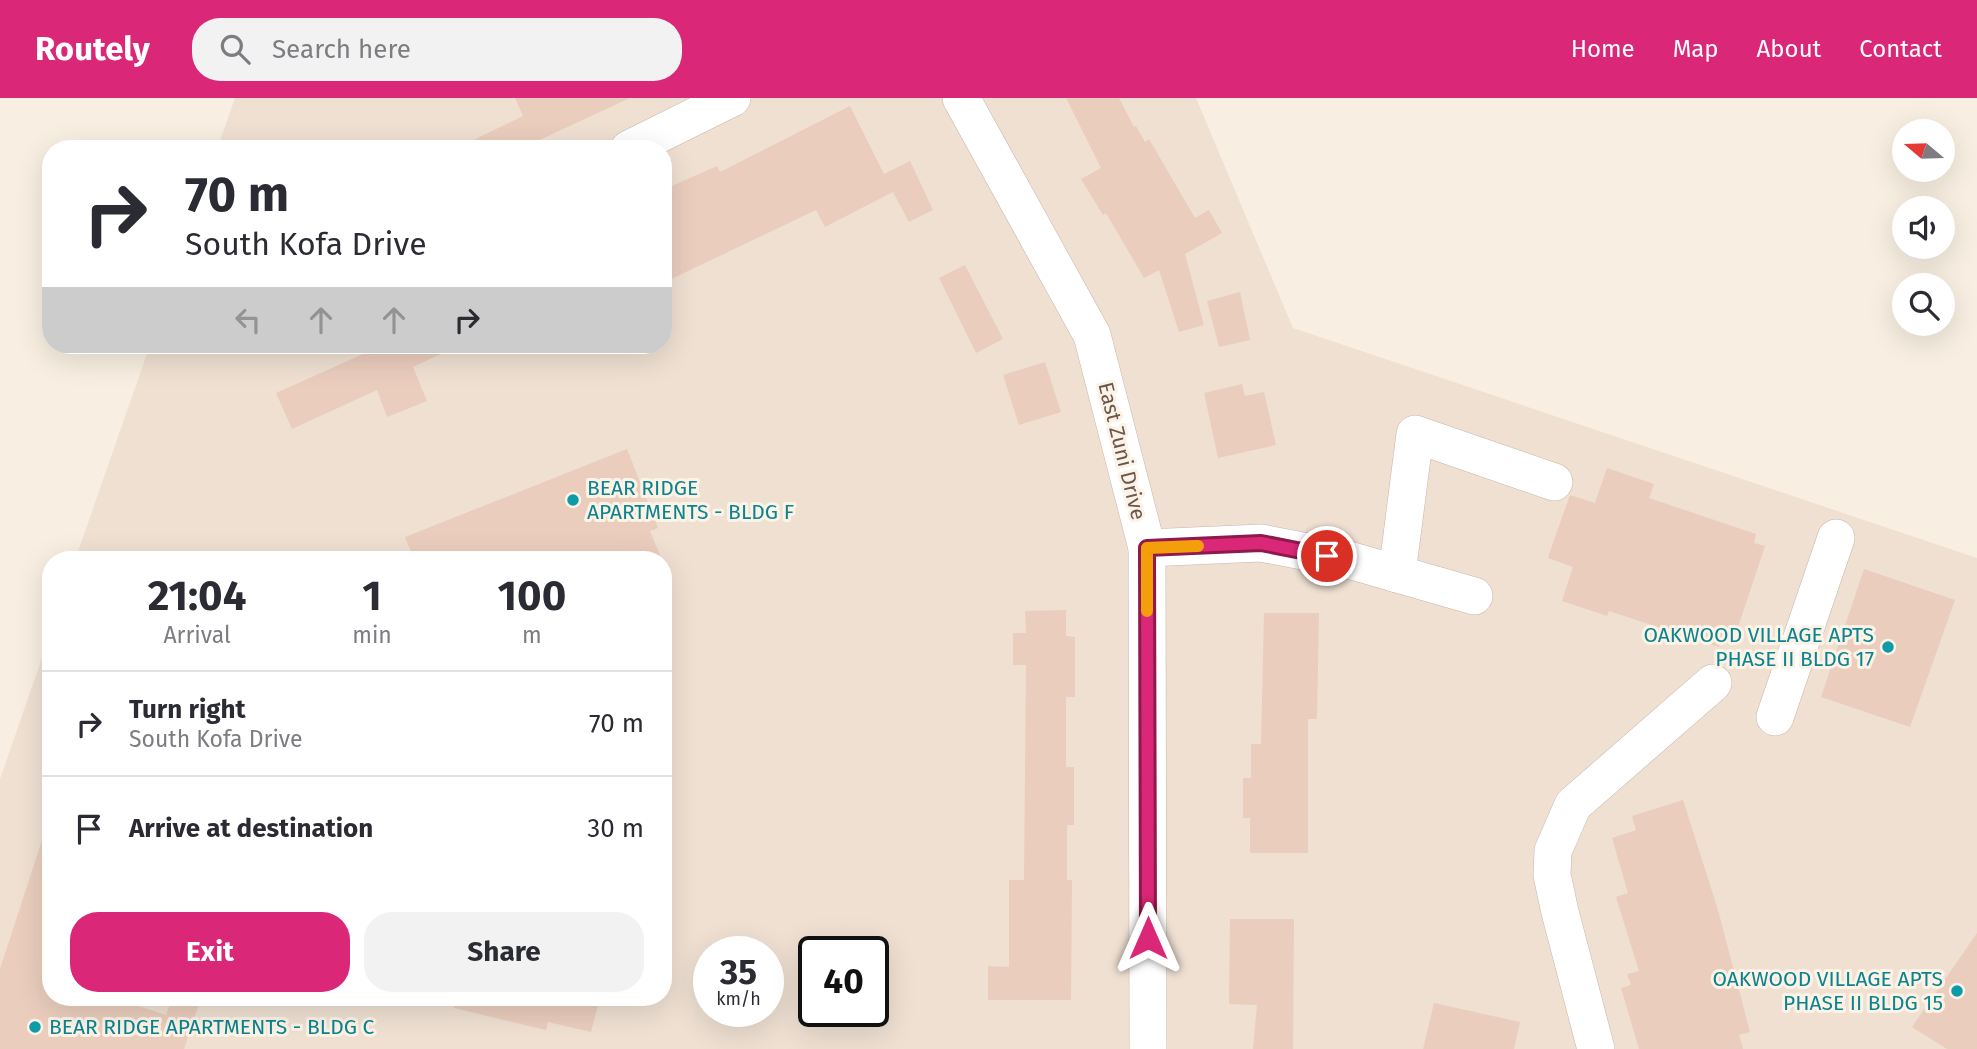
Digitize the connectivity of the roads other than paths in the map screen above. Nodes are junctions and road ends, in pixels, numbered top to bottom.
1 (732, 98) edge
2 (961, 98) edge
3 (647, 140) edge
4 (1554, 482) dead end
5 (1836, 538) dead end
6 (1147, 548) junction
7 (1397, 574) junction
8 (1474, 596) dead end
9 (1713, 683) dead end
10 (1775, 717) dead end
11 (1149, 1049) edge
12 (1596, 1049) edge

1 - 3 street
2 - 6 street, East Zuni Drive
4 - 7 street
5 - 10 street
6 - 7 street
6 - 11 street, East Zuni Drive
7 - 8 street
9 - 12 street

